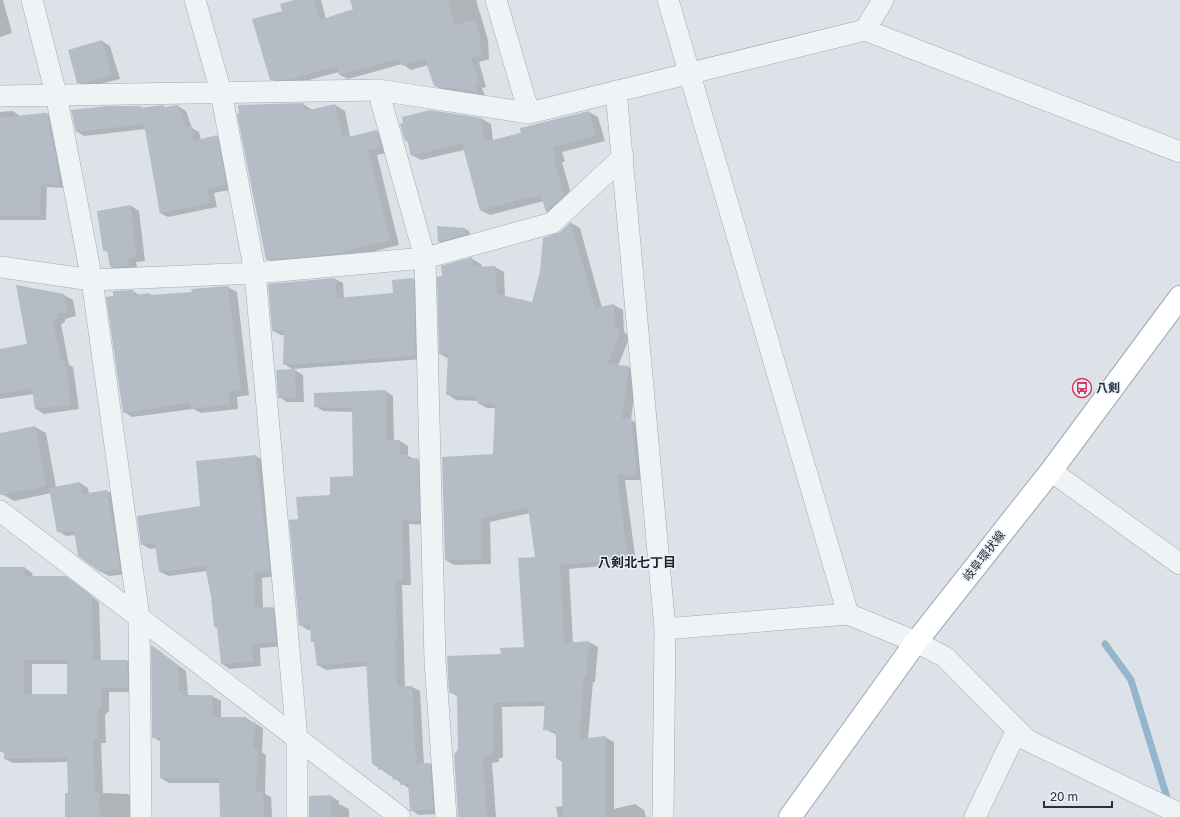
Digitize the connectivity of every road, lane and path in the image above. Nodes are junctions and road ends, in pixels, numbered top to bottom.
1 (32, 0) edge
2 (195, 0) edge
3 (496, 0) edge
4 (668, 0) edge
5 (882, 0) edge
6 (865, 30) junction
7 (690, 74) junction
8 (378, 90) junction
9 (616, 91) junction
10 (221, 92) junction
11 (56, 94) junction
12 (0, 96) edge
13 (529, 113) junction
14 (1180, 152) edge
15 (623, 157) junction
16 (425, 258) junction
17 (0, 267) edge
18 (255, 273) junction
19 (92, 280) junction
20 (1180, 297) edge
21 (1051, 471) junction
22 (0, 511) edge
23 (1180, 564) edge
24 (848, 614) junction
25 (139, 618) junction
26 (665, 629) junction
27 (916, 642) junction
28 (1017, 730) junction
29 (297, 740) junction
30 (1153, 812) edge
31 (1180, 814) edge
32 (141, 817) edge
33 (297, 817) edge
34 (400, 817) edge
35 (446, 817) edge
36 (663, 817) edge
37 (790, 817) edge
38 (975, 817) edge

1 - 11 street
2 - 10 street
3 - 13 street
4 - 7 street
5 - 6 street
6 - 7 street
6 - 14 street
7 - 9 street
7 - 24 street
8 - 10 street
8 - 13 street
8 - 16 street
9 - 13 street
9 - 15 street
10 - 11 street
10 - 18 street
11 - 12 street
11 - 19 street
15 - 16 street
15 - 26 street
16 - 18 street
16 - 35 street
17 - 19 street
18 - 19 street
18 - 29 street
19 - 25 street
20 - 21 main road, 岐阜環状線
21 - 23 street
21 - 27 main road, 岐阜環状線
22 - 25 street
24 - 26 street
24 - 27 street
25 - 29 street
25 - 32 street
26 - 36 street
27 - 28 street
27 - 37 main road, 岐阜環状線
28 - 30 street
28 - 38 street
29 - 33 street
29 - 34 street
30 - 31 street

